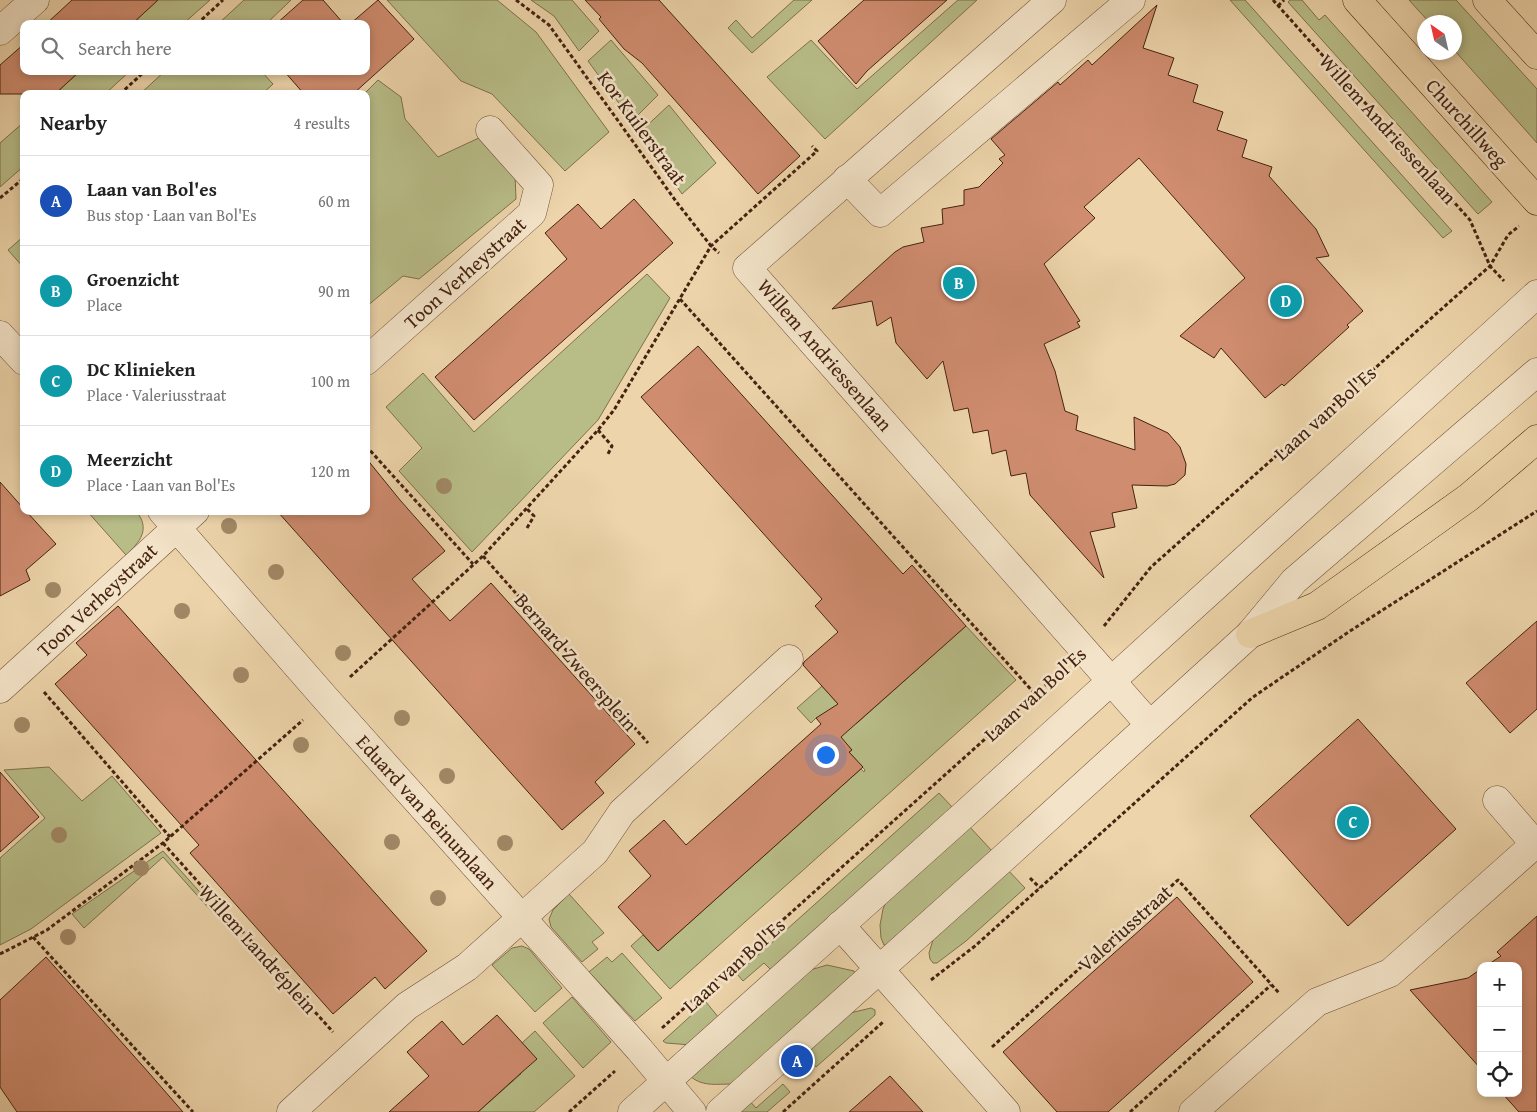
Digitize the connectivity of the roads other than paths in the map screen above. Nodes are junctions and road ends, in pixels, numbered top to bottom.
1 (35, 0) edge
2 (1052, 0) edge
3 (1131, 0) edge
4 (1357, 0) edge
5 (1487, 0) edge
6 (0, 31) edge
7 (1537, 56) edge
8 (490, 130) dead end
9 (847, 179) junction
10 (1530, 212) edge
11 (1537, 294) edge
12 (0, 335) edge
13 (20, 357) edge
14 (370, 357) edge
15 (1537, 372) edge
16 (1537, 439) edge
17 (178, 516) edge
18 (1250, 634) junction
19 (789, 658) dead end
20 (1112, 681) junction
21 (0, 690) edge
22 (1150, 725) junction
23 (1497, 800) dead end
24 (1532, 829) edge
25 (522, 918) junction
26 (840, 925) junction
27 (879, 969) junction
28 (666, 1080) junction
29 (291, 1112) edge
30 (632, 1112) edge
31 (692, 1112) edge
32 (720, 1112) edge
33 (1006, 1112) edge
34 (1193, 1112) edge

1 - 6 street
2 - 9 street, Willem Andriessenlaan
3 - 9 street
4 - 10 main road, Churchillweg
5 - 7 main road
8 - 14 street, Toon Verheystraat
9 - 20 street, Willem Andriessenlaan
11 - 20 street, Laan van Bol'Es
12 - 13 street
15 - 18 street
16 - 18 main road
17 - 21 street, Toon Verheystraat
17 - 25 street, Eduard van Beinumlaan
18 - 22 street
19 - 25 street
20 - 22 street, Willem Andriessenlaan
20 - 26 street, Laan van Bol'Es
22 - 27 street
23 - 24 street
24 - 34 street
25 - 28 street, Eduard van Beinumlaan
25 - 29 street
26 - 27 street
26 - 28 street, Laan van Bol'Es
27 - 32 street
27 - 33 street
28 - 30 street, Laan van Bol'Es
28 - 31 street, Eduard van Beinumlaan

